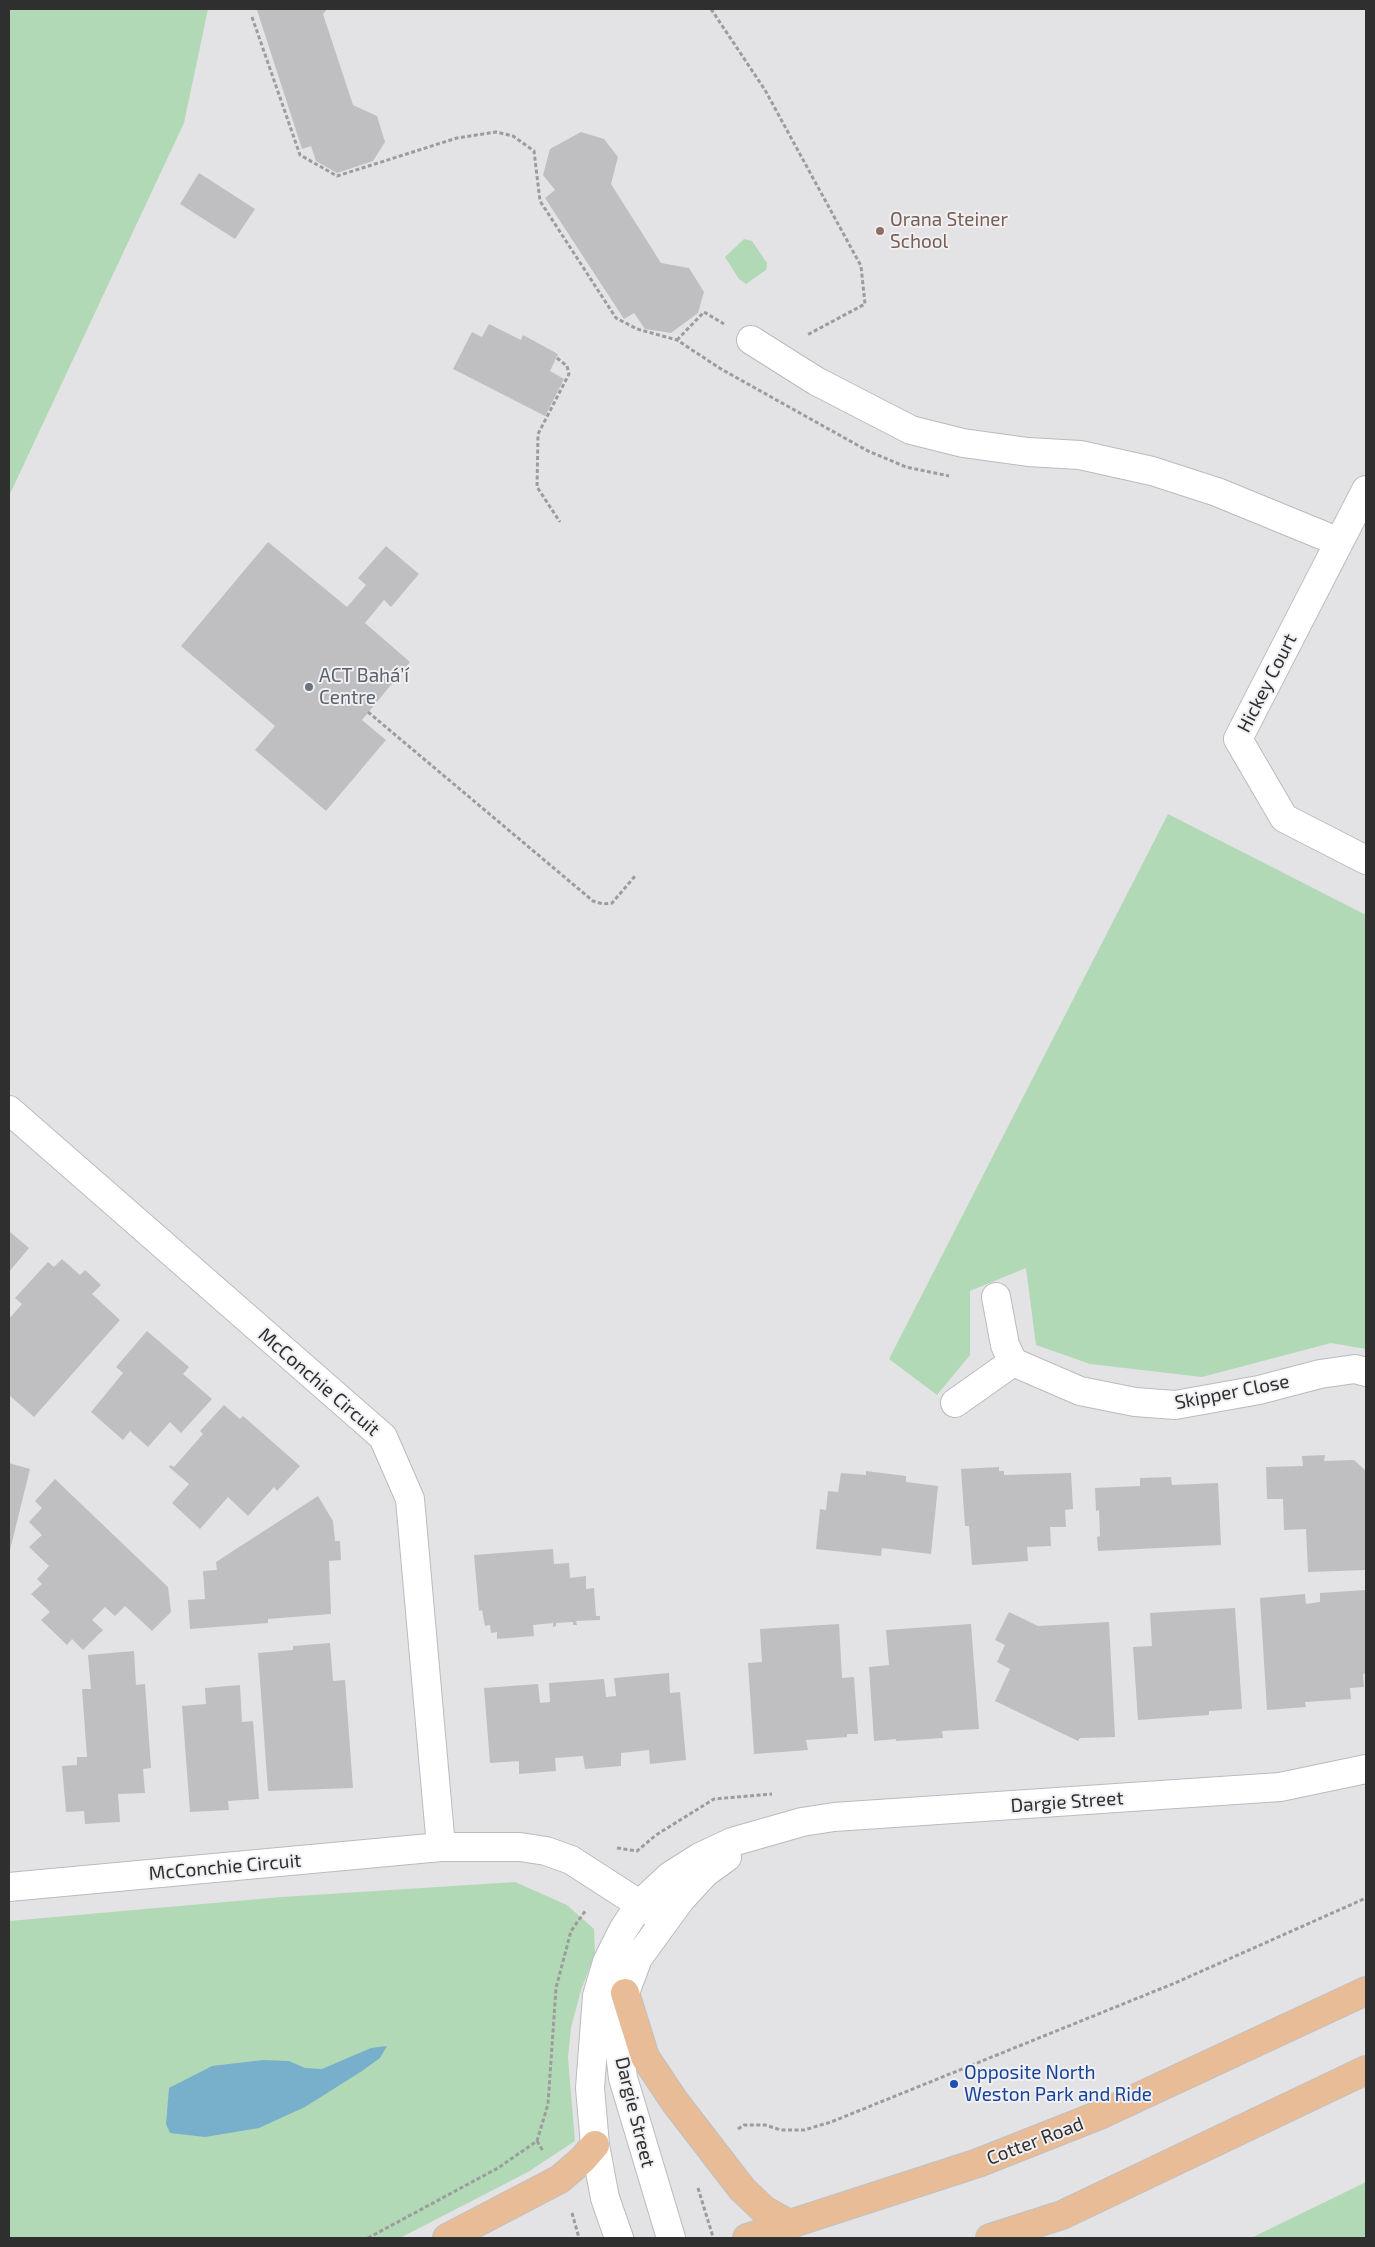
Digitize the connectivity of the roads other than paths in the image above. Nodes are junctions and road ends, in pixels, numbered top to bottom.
1 (751, 340) road end
2 (1366, 490) edge
3 (1340, 542) junction
4 (1366, 860) edge
5 (9, 1110) edge
6 (996, 1297) dead end
7 (1013, 1362) junction
8 (1366, 1372) edge
9 (955, 1403) dead end
10 (1366, 1769) edge
11 (767, 1834) junction
12 (441, 1848) junction
13 (9, 1888) edge
14 (640, 1904) junction
15 (664, 1920) junction
16 (1366, 1991) edge
17 (625, 1992) junction
18 (1366, 2070) edge
19 (595, 2145) junction
20 (1062, 2215) junction
21 (791, 2225) junction
22 (447, 2238) edge
23 (619, 2238) edge
24 (671, 2238) edge
25 (747, 2238) edge
26 (990, 2238) edge
27 (1037, 2238) edge

1 - 3 street
2 - 3 street, Hickey Court
3 - 4 street, Hickey Court
5 - 12 street, McConchie Circuit
6 - 7 street
7 - 8 street, Skipper Close
7 - 9 street
10 - 11 street, Dargie Street
11 - 14 street, Dargie Street
11 - 15 street, Dargie Street
12 - 13 street, McConchie Circuit
12 - 14 street, McConchie Circuit
14 - 15 street, McConchie Circuit
14 - 19 street, Dargie Street
15 - 17 street, Dargie Street
16 - 21 main road, Cotter Road
17 - 21 main road
17 - 24 street, Dargie Street
18 - 20 main road
19 - 22 main road
19 - 23 street, Dargie Street
20 - 26 main road
20 - 27 main road
21 - 25 main road, Cotter Road

